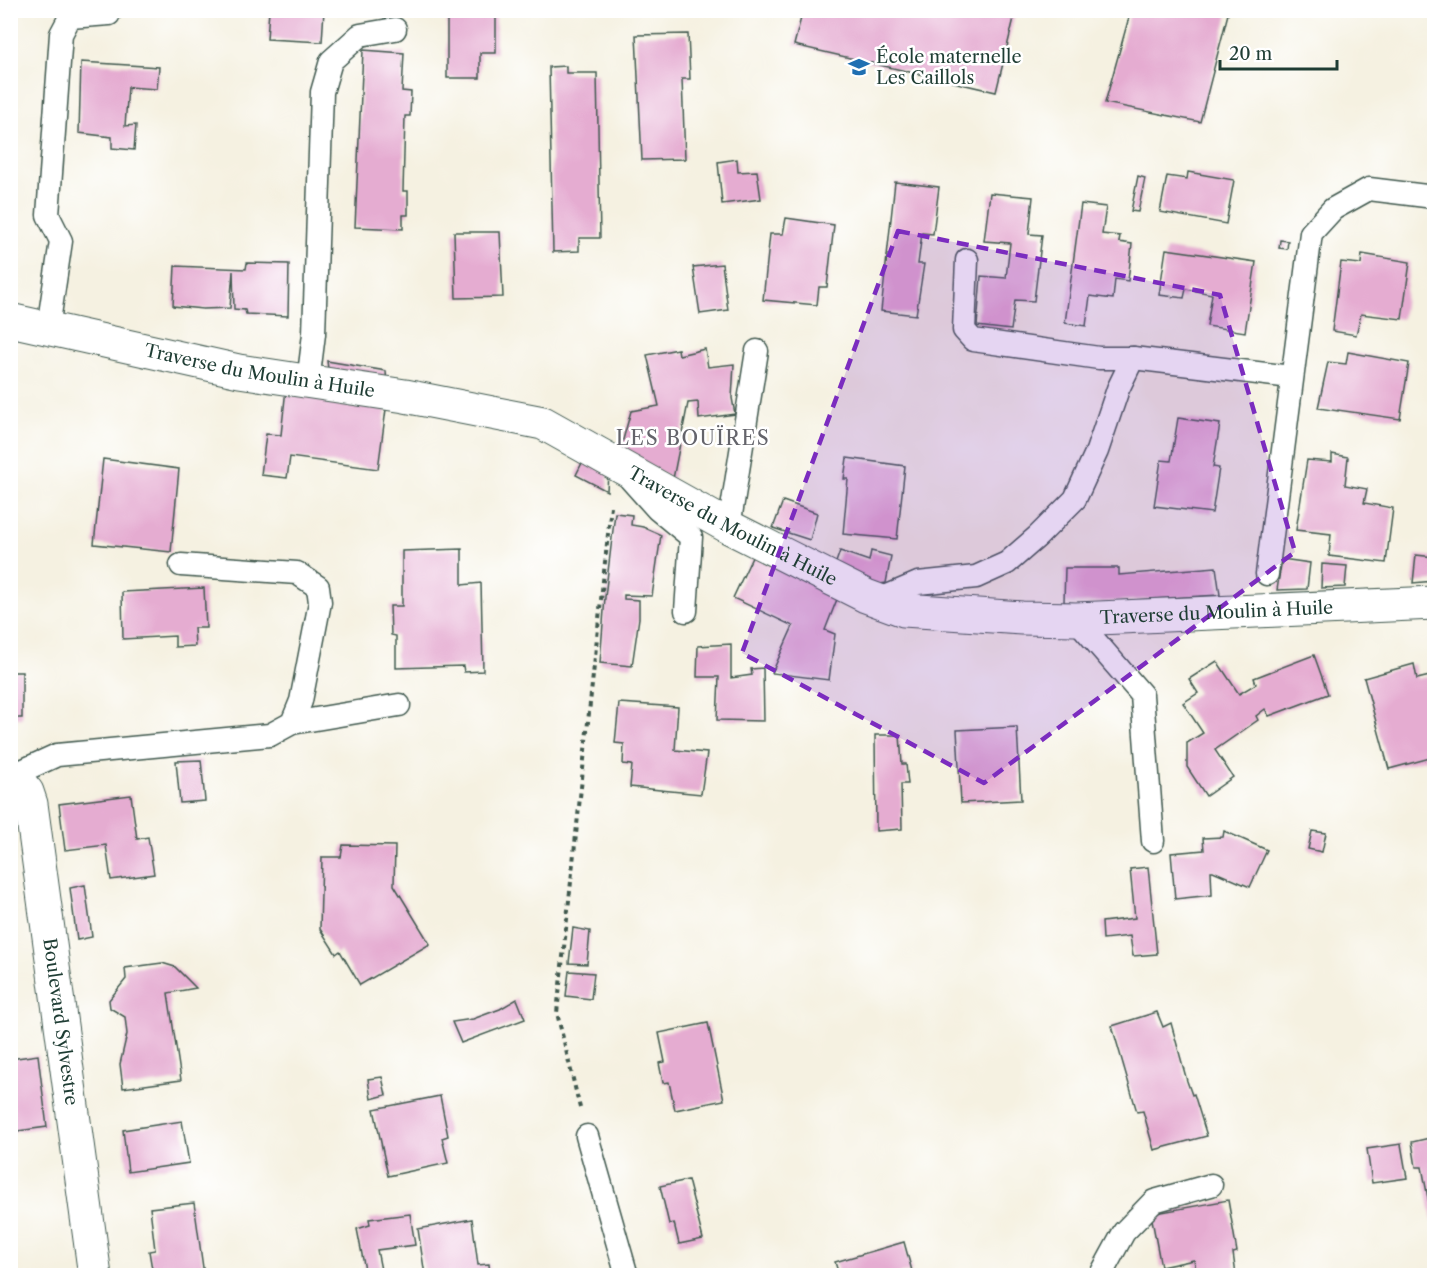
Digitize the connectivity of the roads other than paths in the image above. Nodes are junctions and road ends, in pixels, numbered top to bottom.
1 (109, 14) dead end
2 (395, 29) dead end
3 (1434, 197) edge
4 (967, 260) dead end
5 (10, 320) edge
6 (48, 328) junction
7 (757, 351) dead end
8 (1133, 358) junction
9 (1291, 376) junction
10 (308, 382) junction
11 (615, 464) junction
12 (729, 526) junction
13 (181, 565) dead end
14 (1267, 574) dead end
15 (878, 600) junction
16 (1434, 603) edge
17 (686, 611) dead end
18 (1076, 619) junction
19 (399, 705) dead end
20 (292, 723) junction
21 (12, 774) edge
22 (1153, 841) dead end
23 (587, 1136) road end
24 (1211, 1185) dead end
25 (95, 1275) edge
26 (627, 1275) edge
27 (1100, 1275) edge

1 - 6 lane
2 - 10 lane
3 - 9 lane
4 - 8 lane
5 - 6 street, Traverse du Moulin à Huile
6 - 10 street, Traverse du Moulin à Huile
7 - 12 lane
8 - 9 lane
8 - 15 lane
9 - 14 lane
10 - 11 street, Traverse du Moulin à Huile
11 - 12 street, Traverse du Moulin à Huile
11 - 17 lane
12 - 15 street, Traverse du Moulin à Huile
13 - 20 lane
15 - 18 street, Traverse du Moulin à Huile
16 - 18 street, Traverse du Moulin à Huile
18 - 22 lane
19 - 20 lane
20 - 21 lane
21 - 25 street, Boulevard Sylvestre
23 - 26 lane
24 - 27 lane

